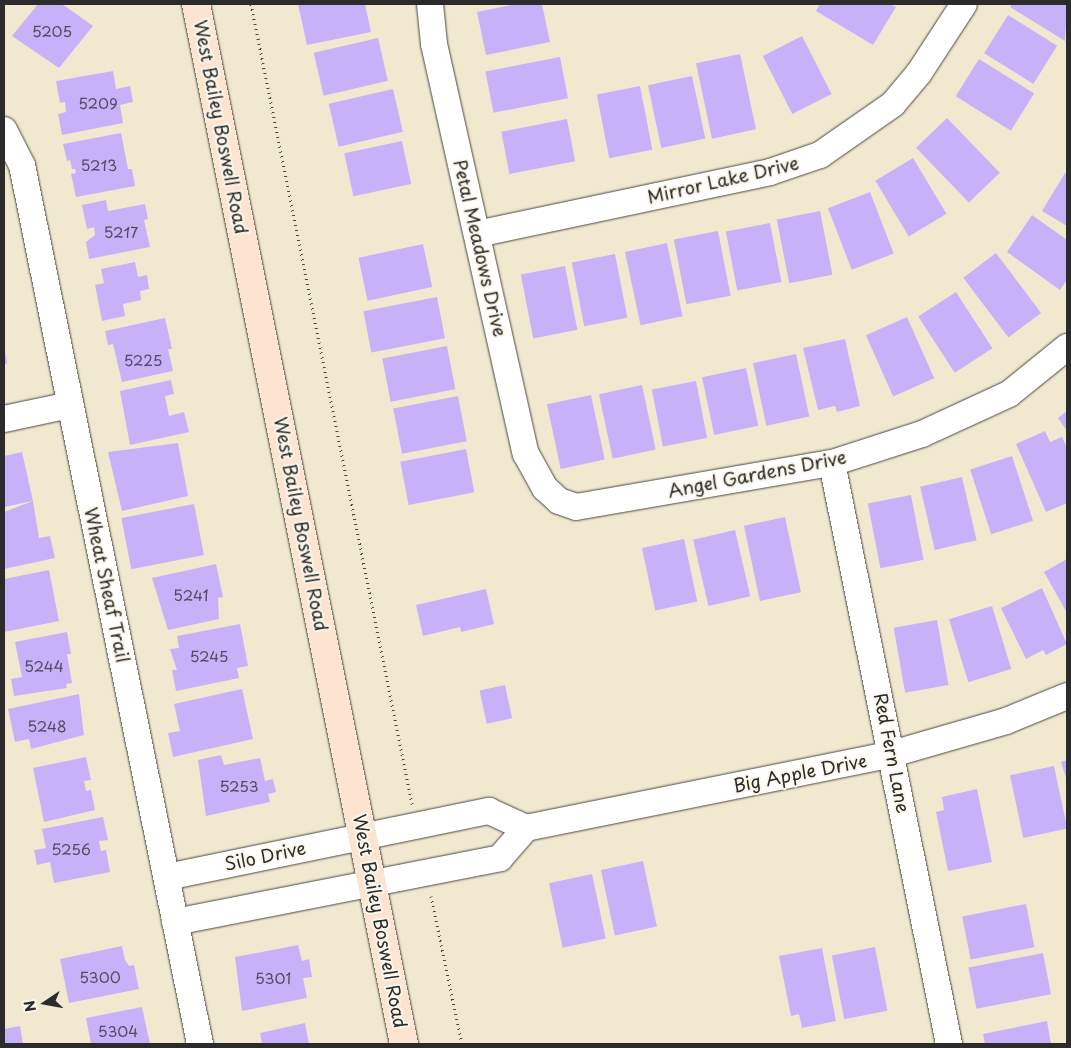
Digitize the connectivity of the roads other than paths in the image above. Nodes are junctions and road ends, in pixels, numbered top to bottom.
1 (196, 4) edge
2 (430, 4) edge
3 (964, 4) edge
4 (4, 130) edge
5 (477, 234) junction
6 (1067, 347) edge
7 (70, 405) junction
8 (4, 418) edge
9 (832, 463) junction
10 (545, 488) joint
11 (1067, 696) edge
12 (892, 754) junction
13 (526, 828) junction
14 (363, 835) junction
15 (167, 877) junction
16 (371, 883) junction
17 (175, 922) junction
18 (200, 1044) edge
19 (404, 1044) edge
20 (949, 1044) edge

1 - 14 main road, West Bailey Boswell Road
2 - 5 street, Petal Meadows Drive
3 - 5 street, Mirror Lake Drive
4 - 7 street, Wheat Sheaf Trail
5 - 10 street, Petal Meadows Drive
6 - 9 street, Angel Gardens Drive
7 - 8 street
7 - 15 street, Wheat Sheaf Trail
9 - 10 street, Angel Gardens Drive
9 - 12 street, Red Fern Lane
11 - 12 street, Big Apple Drive
12 - 13 street, Big Apple Drive
12 - 20 street, Red Fern Lane
13 - 14 street
13 - 16 street
14 - 15 street, Silo Drive
14 - 16 main road, West Bailey Boswell Road
15 - 17 street, Wheat Sheaf Trail
16 - 17 street
16 - 19 main road, West Bailey Boswell Road
17 - 18 street, Wheat Sheaf Trail

